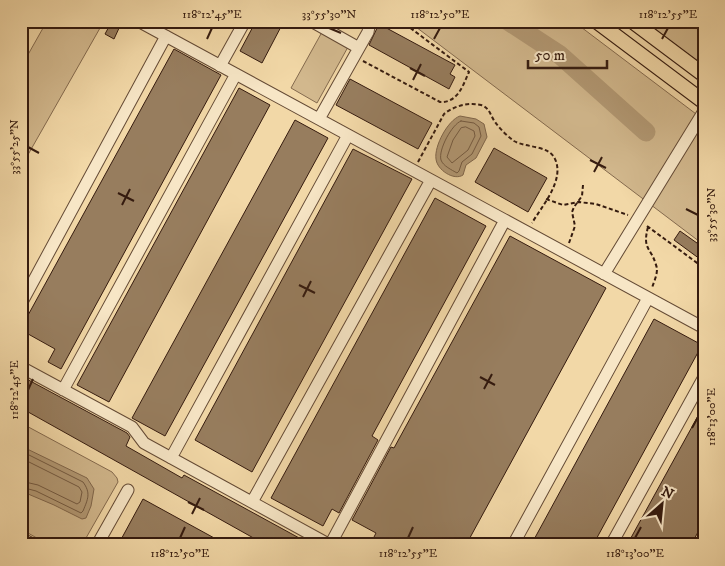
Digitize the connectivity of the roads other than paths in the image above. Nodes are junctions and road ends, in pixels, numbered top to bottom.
1 (138, 21) edge
2 (245, 21) edge
3 (311, 21) edge
4 (370, 21) edge
5 (596, 21) edge
6 (632, 21) edge
7 (166, 36) junction
8 (357, 52) junction
9 (220, 66) junction
10 (236, 74) junction
11 (704, 75) edge
12 (704, 102) edge
13 (704, 111) edge
14 (319, 119) junction
15 (348, 135) junction
16 (431, 180) junction
17 (505, 220) junction
18 (604, 274) junction
19 (648, 298) junction
20 (21, 304) edge
21 (704, 328) edge
22 (21, 367) edge
23 (704, 377) edge
24 (63, 390) junction
25 (171, 458) junction
26 (128, 490) dead end
27 (252, 502) junction
28 (21, 538) edge
29 (34, 545) edge
30 (97, 545) edge
31 (330, 545) edge
32 (513, 545) edge
33 (611, 545) edge

1 - 7 lane
2 - 9 lane
3 - 8 lane
4 - 8 lane
5 - 12 main road
6 - 11 main road
7 - 9 lane
7 - 20 lane
8 - 14 lane
9 - 10 lane
10 - 14 lane
10 - 24 lane
13 - 18 lane
14 - 15 lane
15 - 16 lane
15 - 25 lane
16 - 17 lane
16 - 27 lane
17 - 18 lane
17 - 31 lane
18 - 19 lane
19 - 21 lane
19 - 32 lane
22 - 24 lane
23 - 33 lane
24 - 25 lane
25 - 27 lane
26 - 30 lane
27 - 31 lane
28 - 29 lane

